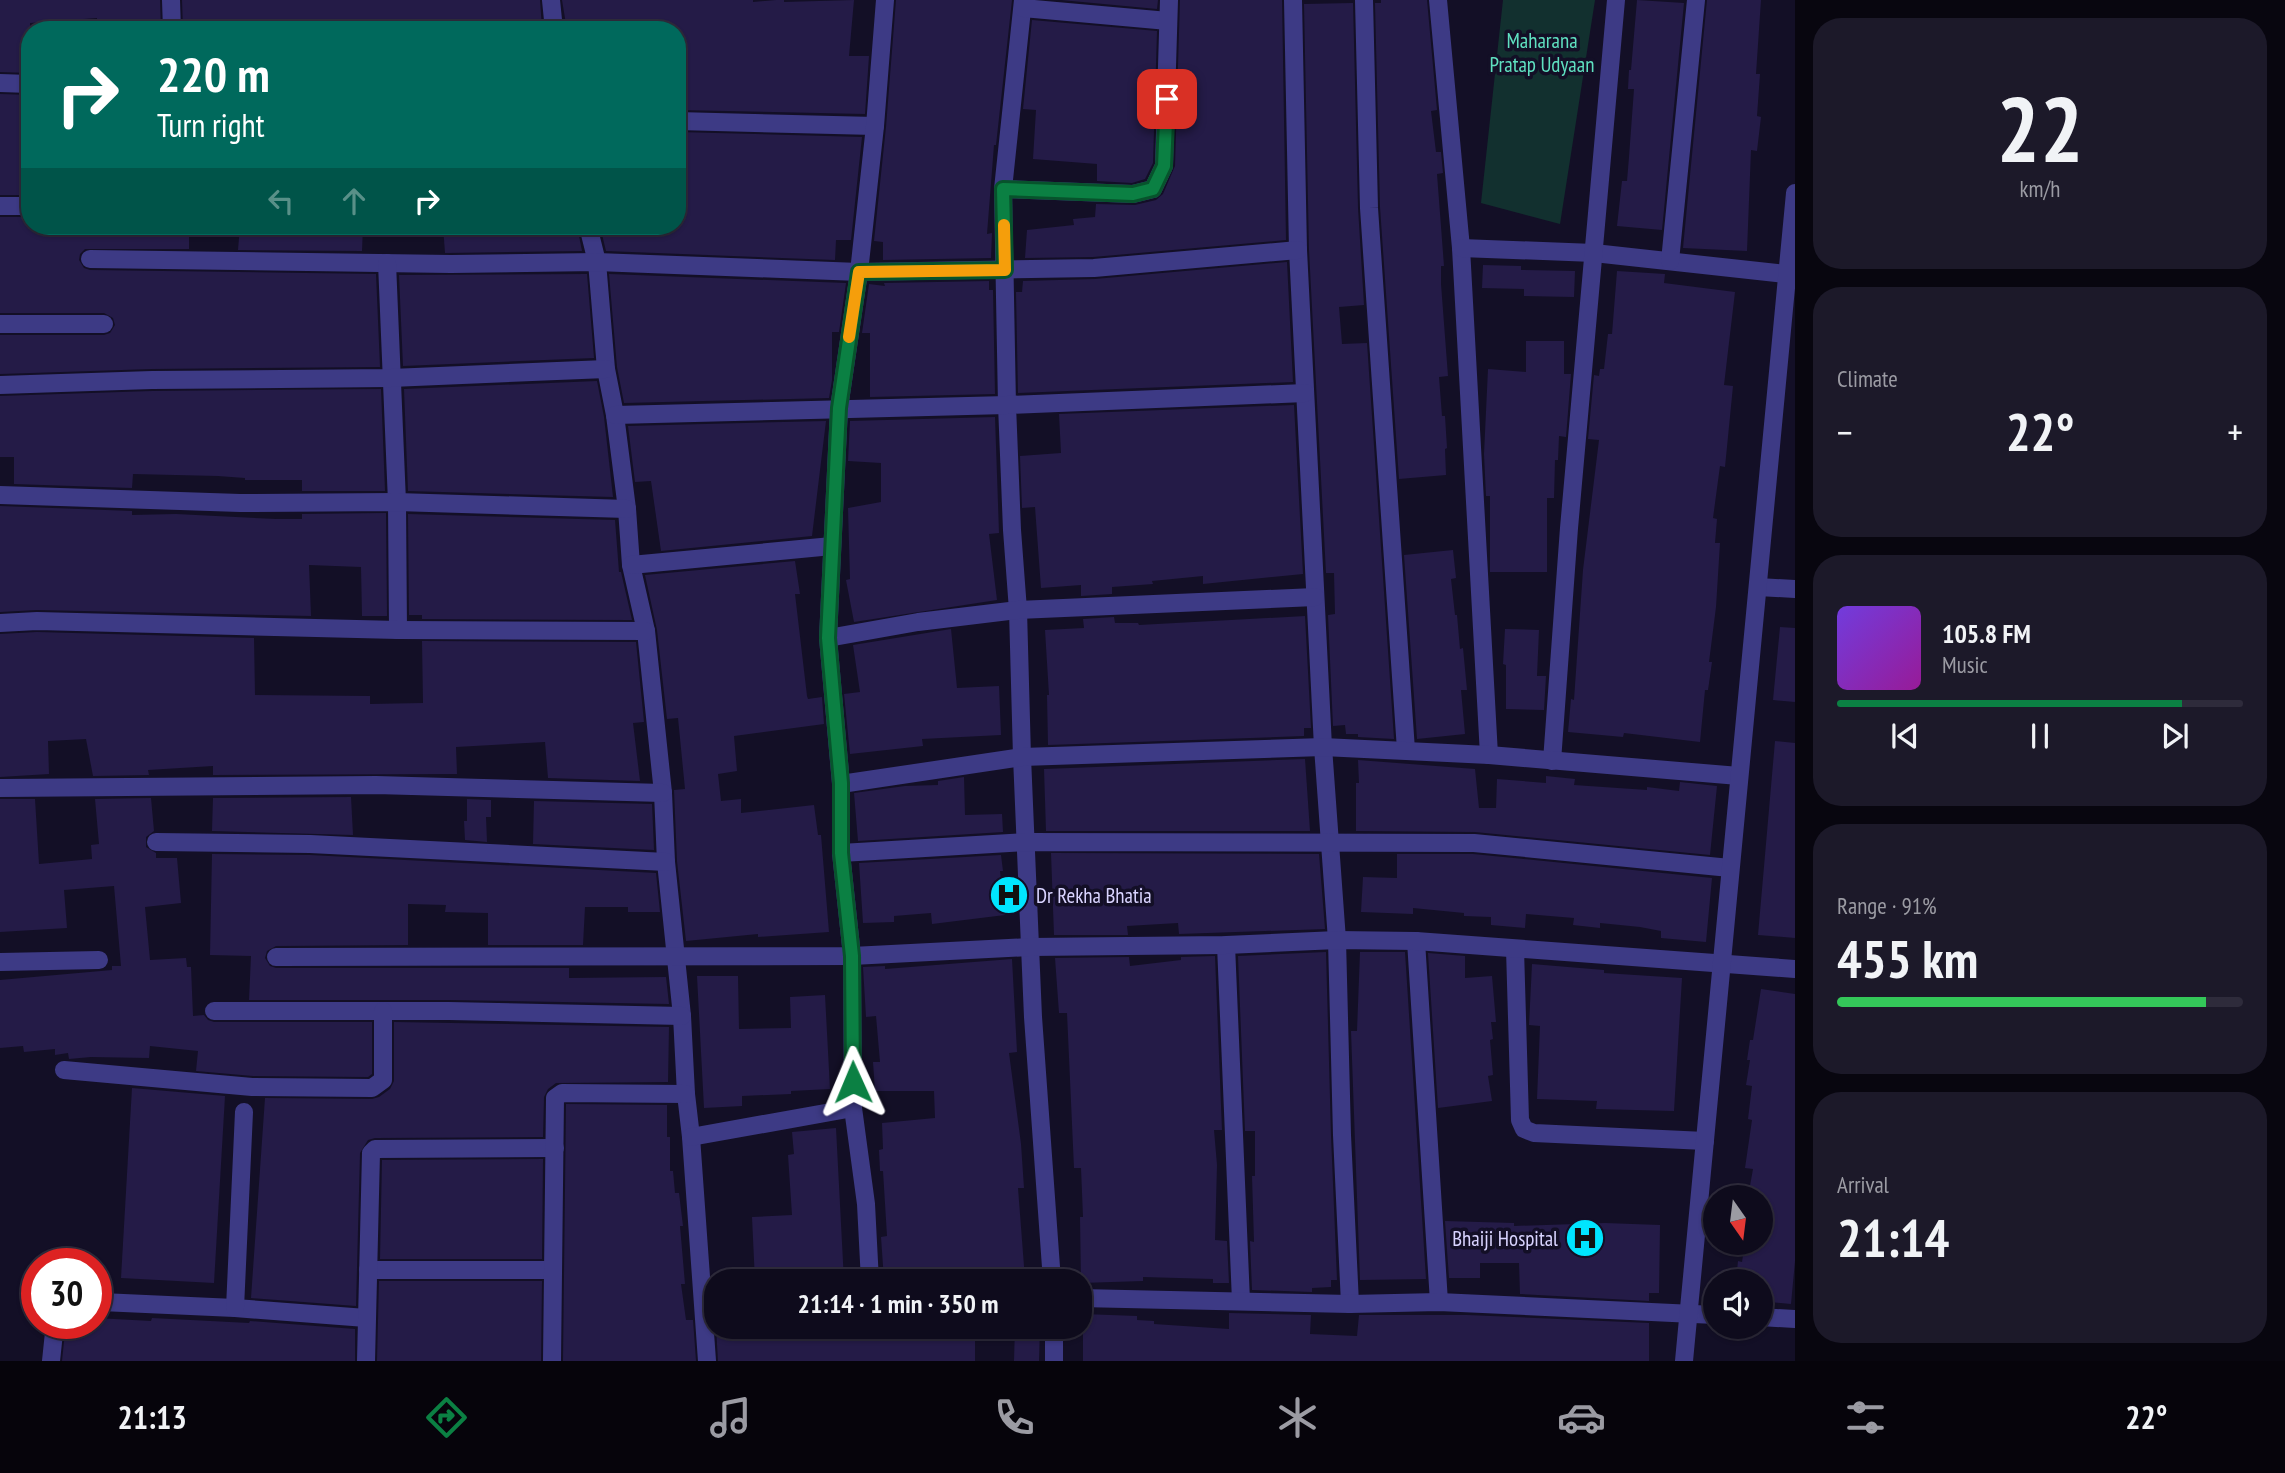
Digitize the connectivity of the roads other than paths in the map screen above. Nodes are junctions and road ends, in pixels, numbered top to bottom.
1 (171, 0) edge
2 (551, 0) edge
3 (885, 0) edge
4 (1170, 0) edge
5 (1293, 0) edge
6 (1364, 0) edge
7 (1438, 0) edge
8 (1616, 0) edge
9 (1696, 0) edge
10 (1023, 4) edge
11 (172, 21) edge
12 (553, 21) edge
13 (1168, 21) junction
14 (0, 83) edge
15 (21, 84) edge
16 (686, 121) edge
17 (875, 125) junction
18 (1003, 189) junction
19 (1795, 193) edge
20 (0, 206) edge
21 (21, 206) edge
22 (590, 235) edge
23 (1461, 248) junction
24 (1298, 250) junction
25 (1594, 253) junction
26 (90, 259) dead end
27 (1670, 261) junction
28 (597, 262) junction
29 (387, 263) junction
30 (1005, 270) junction
31 (859, 272) junction
32 (1791, 275) edge
33 (0, 324) edge
34 (104, 324) dead end
35 (606, 369) junction
36 (391, 378) junction
37 (0, 386) edge
38 (1305, 393) junction
39 (1007, 405) junction
40 (839, 408) junction
41 (615, 415) junction
42 (0, 495) edge
43 (397, 502) junction
44 (627, 509) junction
45 (832, 546) junction
46 (631, 565) junction
47 (1758, 587) junction
48 (1795, 589) edge
49 (1315, 597) junction
50 (1018, 610) junction
51 (0, 623) edge
52 (398, 629) junction
53 (646, 631) junction
54 (828, 638) junction
55 (1323, 747) junction
56 (1406, 750) junction
57 (1489, 755) junction
58 (1022, 757) junction
59 (1552, 761) junction
60 (1739, 776) junction
61 (841, 783) junction
62 (0, 788) edge
63 (663, 793) junction
64 (156, 842) dead end
65 (1026, 842) junction
66 (1329, 843) junction
67 (841, 853) junction
68 (666, 862) junction
69 (1730, 868) junction
70 (1337, 940) junction
71 (1416, 941) junction
72 (1226, 945) junction
73 (1030, 947) junction
74 (1516, 949) junction
75 (677, 956) junction
76 (852, 956) junction
77 (276, 957) dead end
78 (99, 960) dead end
79 (0, 962) edge
80 (1723, 965) junction
81 (1795, 969) edge
82 (214, 1011) dead end
83 (383, 1011) junction
84 (682, 1016) junction
85 (64, 1070) dead end
86 (686, 1094) junction
87 (853, 1108) junction
88 (244, 1112) dead end
89 (691, 1137) junction
90 (1705, 1141) junction
91 (555, 1148) junction
92 (705, 1269) edge
93 (869, 1269) edge
94 (1051, 1269) edge
95 (368, 1270) junction
96 (552, 1270) junction
97 (1092, 1298) edge
98 (1241, 1301) junction
99 (112, 1302) edge
100 (1439, 1302) junction
101 (1350, 1304) junction
102 (235, 1308) junction
103 (1689, 1313) junction
104 (1703, 1314) edge
105 (366, 1318) junction
106 (1773, 1318) edge
107 (1795, 1319) edge
108 (53, 1339) edge
109 (708, 1339) edge
110 (1054, 1339) edge
111 (51, 1361) edge
112 (366, 1361) edge
113 (552, 1361) edge
114 (707, 1361) edge
115 (1054, 1361) edge
116 (1684, 1361) edge

1 - 11 street
2 - 12 street
3 - 17 street
4 - 13 street
5 - 24 street
6 - 56 street
7 - 23 street
8 - 25 street
9 - 27 street
10 - 13 street
10 - 18 street
13 - 18 street
14 - 15 street
16 - 17 street
17 - 31 street
18 - 30 street
19 - 32 street
20 - 21 street
22 - 28 street
23 - 25 street
23 - 57 street
24 - 30 street
24 - 38 street
25 - 27 street
25 - 59 street
26 - 29 street
27 - 32 street
28 - 29 street
28 - 31 street
28 - 35 street
29 - 36 street
30 - 31 street
30 - 39 street
31 - 40 street
32 - 47 street
33 - 34 street
35 - 36 street
35 - 41 street
36 - 37 street
36 - 43 street
38 - 39 street
38 - 49 street
39 - 40 street
39 - 50 street
40 - 41 street
40 - 45 street
41 - 44 street
42 - 43 street
43 - 44 street
43 - 52 street
44 - 46 street
45 - 46 street
45 - 54 street
46 - 53 street
47 - 48 street
47 - 60 street
49 - 50 street
49 - 55 street
50 - 54 street
50 - 58 street
51 - 52 street
52 - 53 street
53 - 63 street
54 - 61 street
55 - 56 street
55 - 58 street
55 - 66 street
56 - 57 street
57 - 59 street
58 - 61 street
58 - 65 street
59 - 60 street
60 - 69 street
61 - 67 street
62 - 63 street
63 - 68 street
64 - 68 street
65 - 66 street
65 - 67 street
65 - 73 street
66 - 69 street
66 - 70 street
67 - 76 street
68 - 75 street
69 - 80 street
70 - 71 street
70 - 72 street
70 - 101 street
71 - 74 street
71 - 100 street
72 - 73 street
72 - 98 street
73 - 76 street
73 - 94 street
74 - 80 street
74 - 90 street
75 - 76 street
75 - 77 street
75 - 84 street
76 - 87 street
78 - 79 street
80 - 81 street
80 - 90 street
82 - 83 street
83 - 84 street
83 - 85 street
84 - 86 street
86 - 89 street
86 - 91 street
87 - 89 street
87 - 93 street
88 - 102 street
89 - 92 street
90 - 103 street
91 - 95 street
91 - 96 street
95 - 96 street
95 - 105 street
96 - 113 street
97 - 98 street
98 - 101 street
99 - 102 street
100 - 101 street
100 - 103 street
102 - 105 street
103 - 104 street
103 - 116 street
105 - 112 street
106 - 107 street
108 - 111 street
109 - 114 street
110 - 115 street

